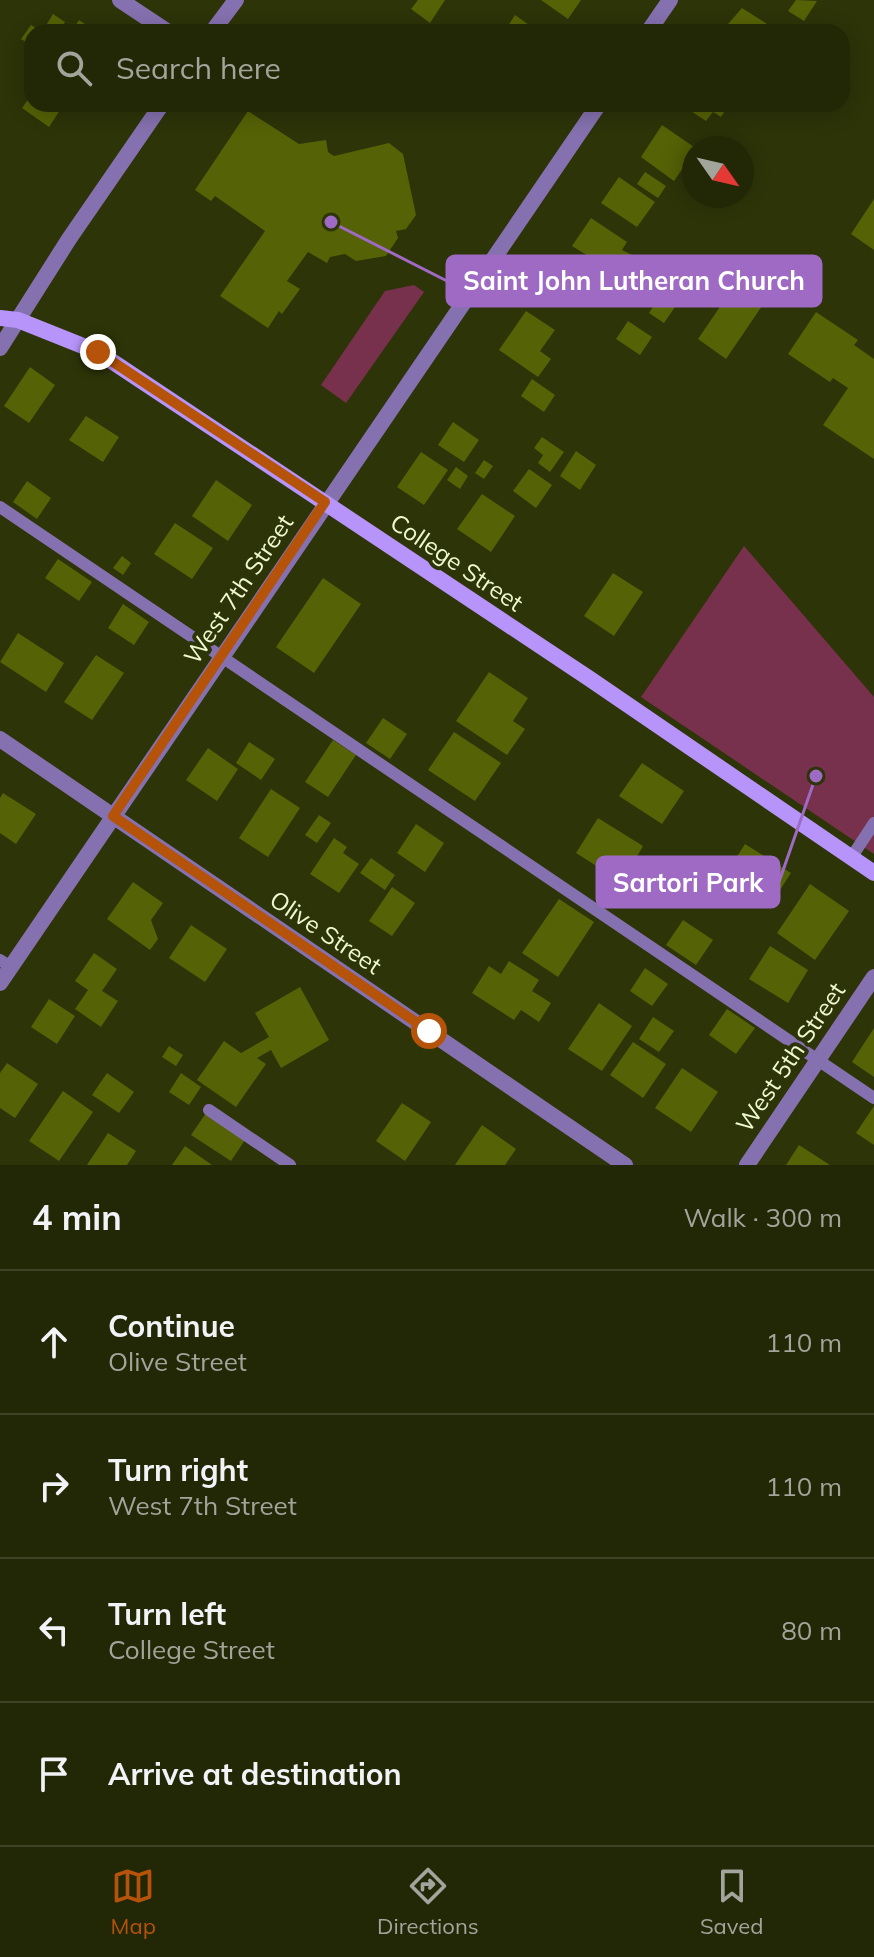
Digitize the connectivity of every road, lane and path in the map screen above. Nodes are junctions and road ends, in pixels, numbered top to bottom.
1 (120, 0) edge
2 (236, 0) edge
3 (670, 0) edge
4 (156, 24) edge
5 (218, 24) edge
6 (654, 24) edge
7 (156, 112) edge
8 (593, 112) edge
9 (0, 318) edge
10 (18, 320) junction
11 (0, 348) edge
12 (325, 502) junction
13 (0, 507) edge
14 (221, 656) junction
15 (0, 739) edge
16 (113, 816) junction
17 (874, 823) edge
18 (851, 858) junction
19 (874, 873) edge
20 (5, 964) edge
21 (874, 977) edge
22 (0, 983) edge
23 (818, 1060) junction
24 (874, 1098) edge
25 (209, 1110) dead end
26 (290, 1165) edge
27 (625, 1165) edge
28 (747, 1165) edge

1 - 4 street
2 - 5 street
3 - 6 street
7 - 10 street
8 - 12 street, West 7th Street
9 - 10 street, College Street
10 - 11 street
10 - 12 street, College Street
12 - 14 street, West 7th Street
12 - 18 street, College Street
13 - 14 lane
14 - 16 street, West 7th Street
14 - 23 lane
15 - 16 street, Olive Street
16 - 20 street, West 7th Street
16 - 27 street, Olive Street
17 - 18 lane
18 - 19 street, College Street
20 - 22 street, West 7th Street
21 - 23 street, West 5th Street
23 - 24 lane
23 - 28 street, West 5th Street
25 - 26 lane

